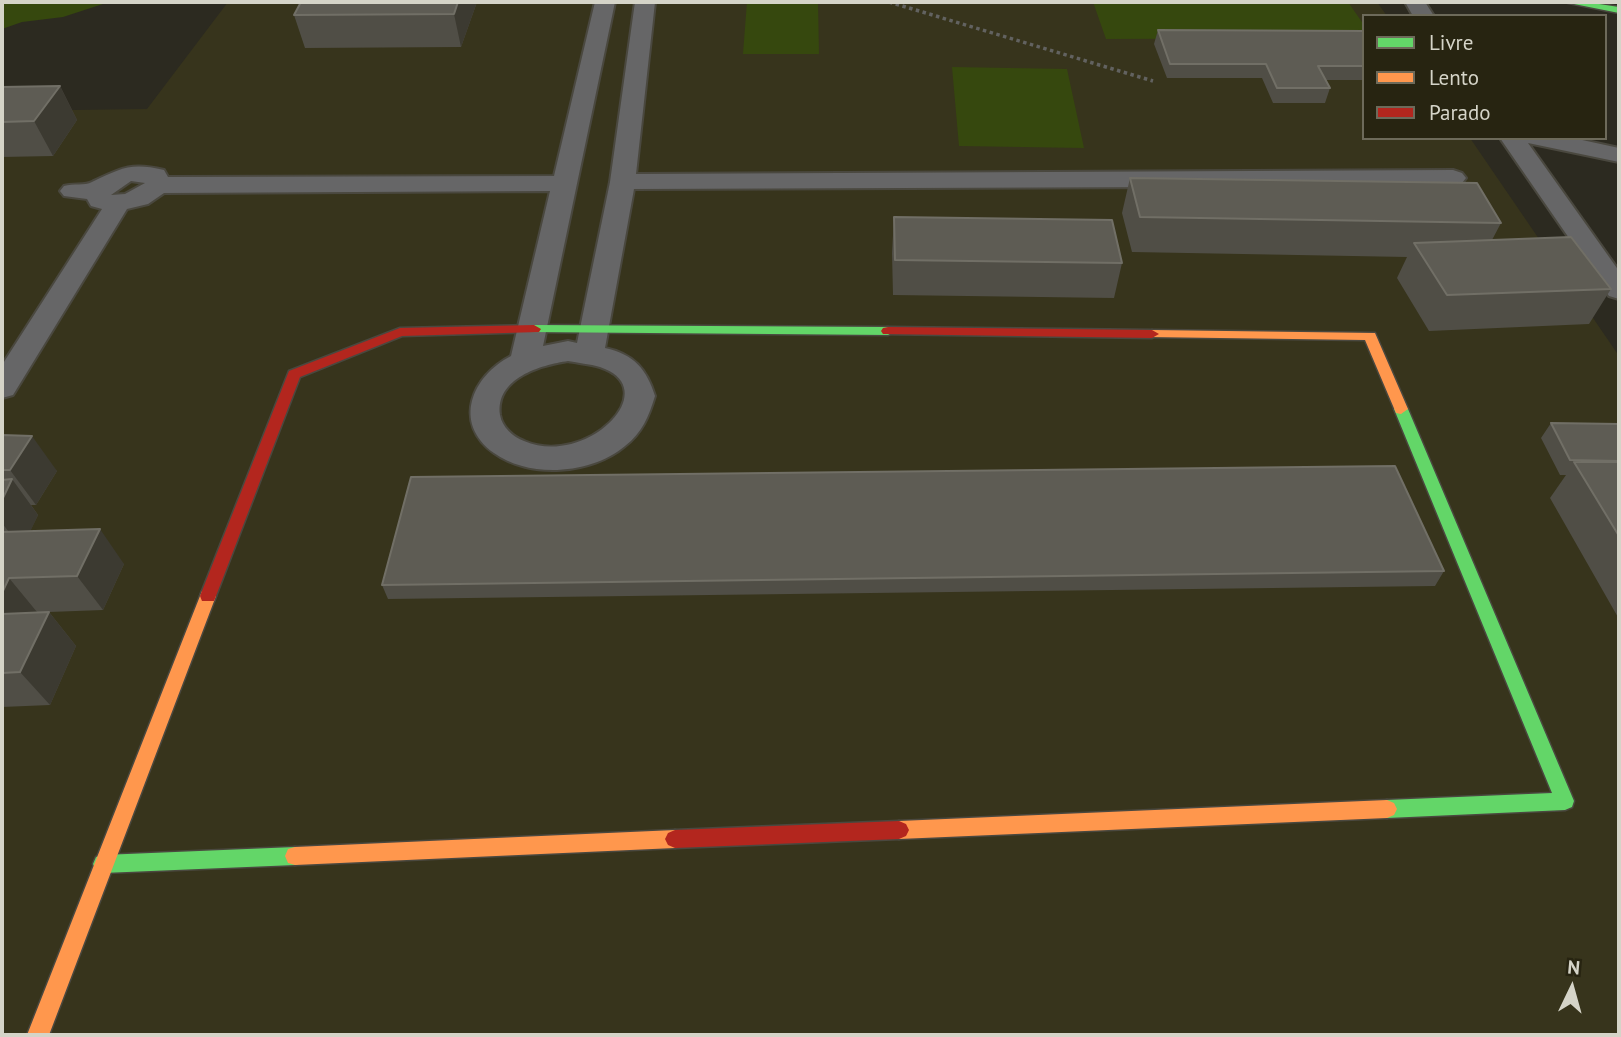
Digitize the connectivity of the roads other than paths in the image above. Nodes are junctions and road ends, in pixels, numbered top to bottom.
1 (1569, 2) edge
2 (604, 9) edge
3 (645, 9) edge
4 (1619, 10) edge
5 (1512, 140) edge
6 (1546, 140) edge
7 (1619, 155) edge
8 (1453, 178) dead end
9 (565, 183) junction
10 (623, 183) junction
11 (1619, 290) edge
12 (533, 328) junction
13 (592, 340) junction
14 (525, 361) junction
15 (2, 388) edge
16 (103, 864) junction
17 (38, 1035) edge

1 - 4 street
2 - 3 street
2 - 9 street
3 - 10 street
5 - 11 street
6 - 7 street
8 - 10 street
9 - 12 street
9 - 15 street
10 - 13 street
12 - 13 street
12 - 14 street
12 - 16 street
13 - 14 street
13 - 14 street
13 - 16 street
16 - 17 street

